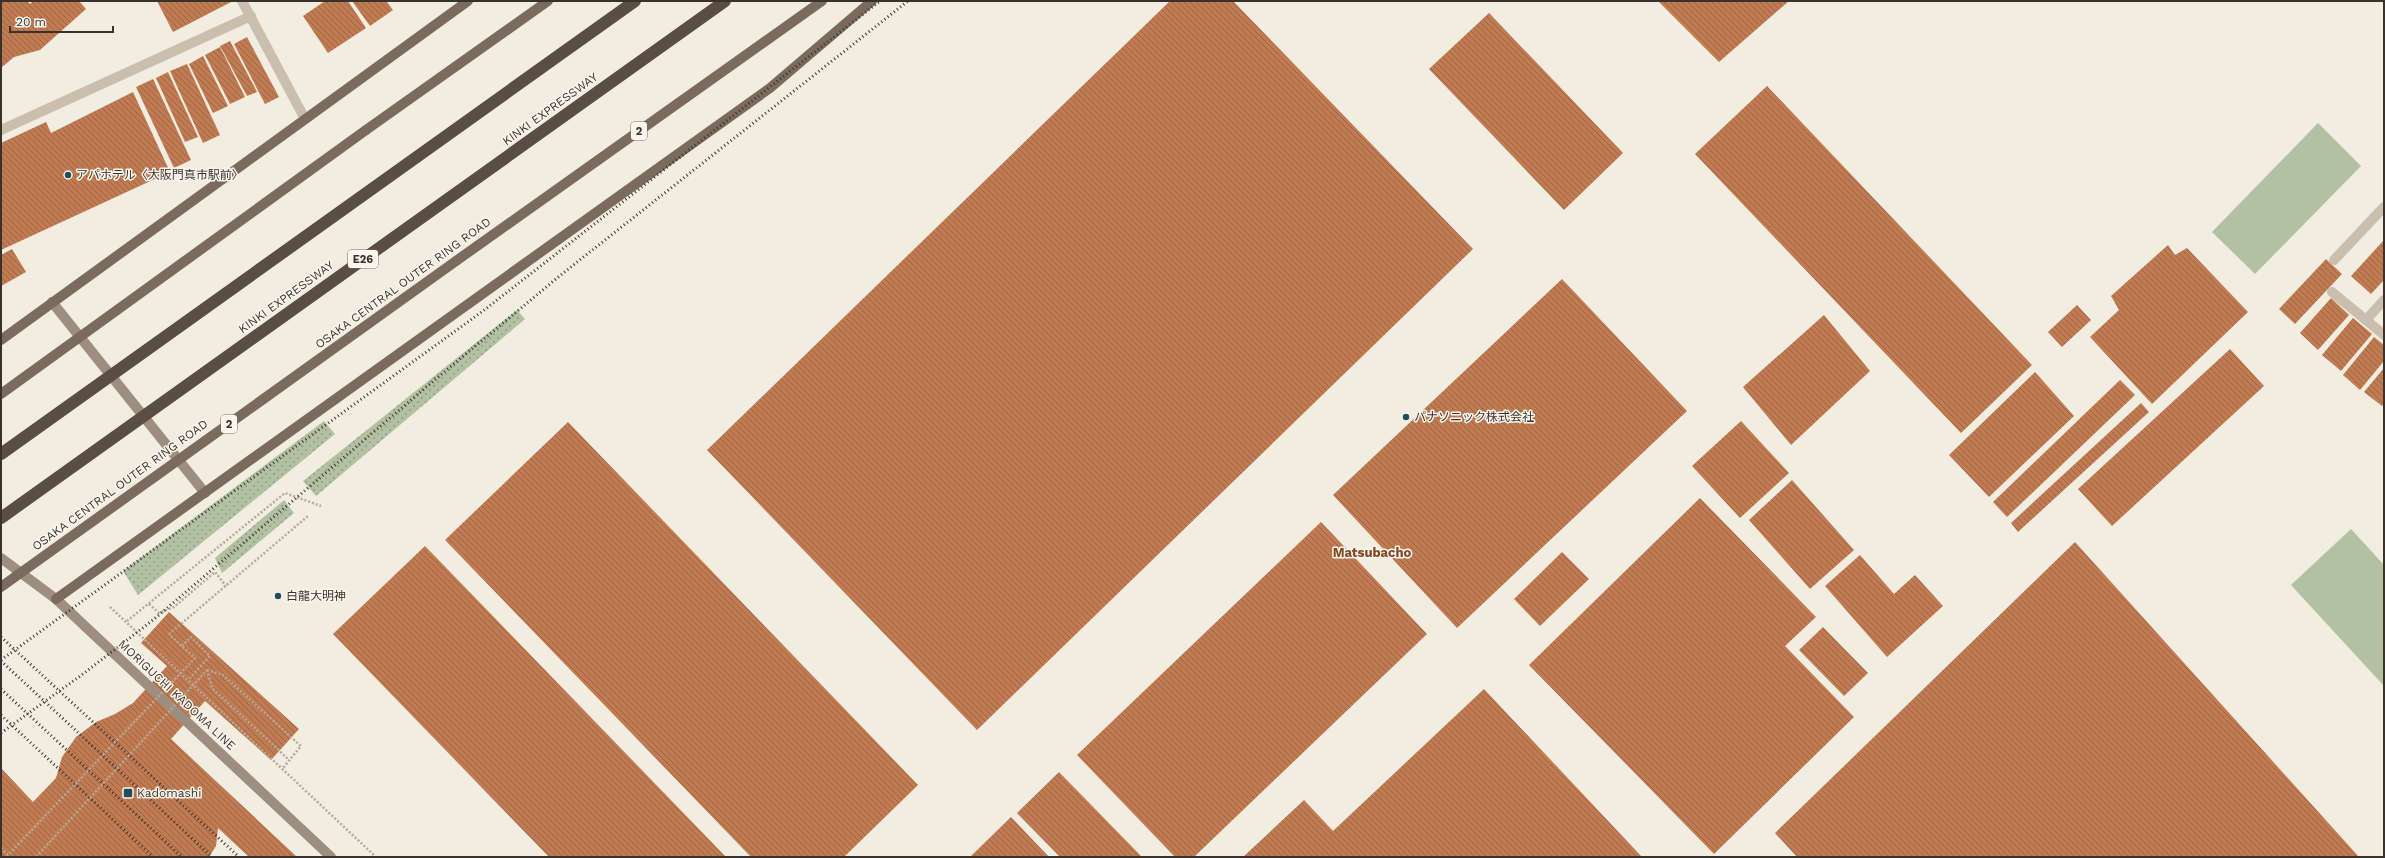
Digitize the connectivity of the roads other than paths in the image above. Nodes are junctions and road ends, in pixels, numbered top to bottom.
1 (242, 1) edge
2 (468, 1) edge
3 (548, 1) edge
4 (635, 1) edge
5 (725, 1) edge
6 (822, 1) edge
7 (872, 1) edge
8 (250, 16) junction
9 (305, 119) junction
10 (1, 130) edge
11 (2384, 207) edge
12 (2334, 260) dead end
13 (2332, 292) dead end
14 (2384, 300) edge
15 (52, 302) junction
16 (2366, 320) junction
17 (2384, 335) edge
18 (1, 340) edge
19 (1, 394) edge
20 (1, 454) edge
21 (205, 493) junction
22 (1, 518) edge
23 (1, 558) edge
24 (1, 587) edge
25 (56, 599) junction
26 (331, 857) edge

1 - 8 street
2 - 9 main road
3 - 19 main road, bridge
4 - 20 highway, bridge
5 - 22 highway, KINKI EXPRESSWAY / E26, bridge
6 - 24 main road, OSAKA CENTRAL OUTER RING ROAD / 2, bridge
7 - 21 main road
8 - 9 street
8 - 10 street
9 - 15 main road
11 - 12 street
13 - 16 street
14 - 16 street
15 - 18 main road
15 - 21 main road
16 - 17 street
21 - 25 main road
23 - 25 main road, MORIGUCHI KADOMA LINE
25 - 26 main road, MORIGUCHI KADOMA LINE

